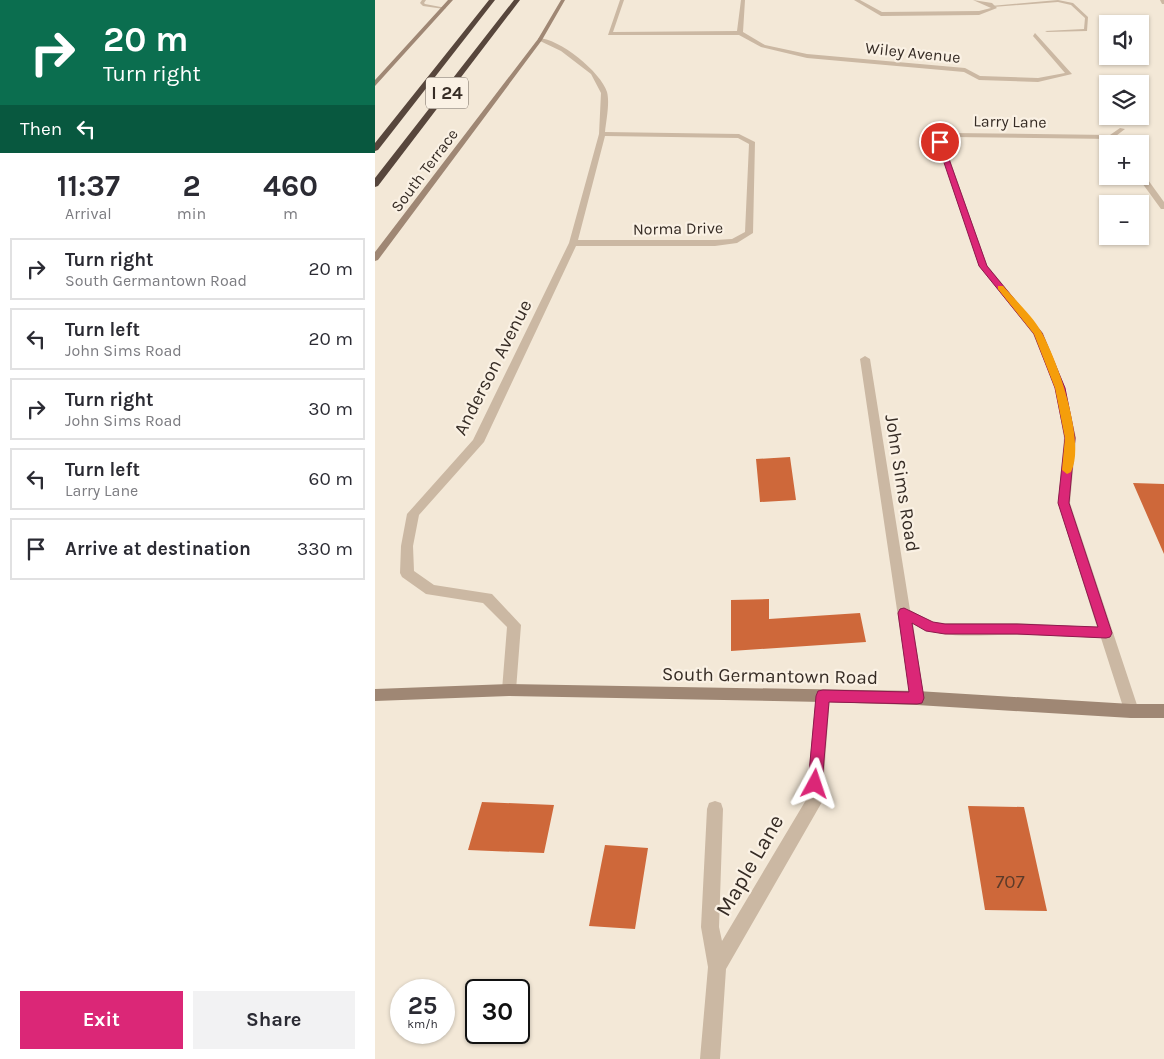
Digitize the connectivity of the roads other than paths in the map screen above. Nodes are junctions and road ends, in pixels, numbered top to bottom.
1 (424, 0) edge
2 (451, 0) edge
3 (493, 0) edge
4 (517, 0) edge
5 (563, 0) edge
6 (622, 0) edge
7 (743, 0) edge
8 (856, 0) edge
9 (975, 0) edge
10 (993, 6) junction
11 (444, 8) junction
12 (1047, 30) dead end
13 (739, 33) junction
14 (1035, 35) dead end
15 (540, 39) junction
16 (375, 84) edge
17 (1122, 129) dead end
18 (602, 134) junction
19 (1118, 135) edge
20 (1099, 140) edge
21 (375, 148) edge
22 (375, 184) edge
23 (1148, 185) edge
24 (1164, 207) edge
25 (573, 243) junction
26 (375, 258) edge
27 (865, 359) dead end
28 (904, 613) junction
29 (1106, 633) junction
30 (509, 690) junction
31 (375, 695) edge
32 (823, 696) junction
33 (917, 698) junction
34 (1131, 711) junction
35 (1164, 711) edge
36 (715, 809) dead end
37 (717, 968) junction
38 (710, 1059) edge

1 - 11 lane
2 - 11 street
3 - 21 highway, I 24
4 - 22 highway, I 24
5 - 15 street, South Terrace
6 - 13 street
7 - 13 street
8 - 10 street
9 - 10 street
10 - 12 lane
11 - 16 street
13 - 14 street, Wiley Avenue
15 - 18 street, Anderson Avenue
15 - 26 street, South Terrace
17 - 19 street, Larry Lane
18 - 25 street, Anderson Avenue
18 - 25 street, Norma Drive
20 - 29 street, Larry Lane
23 - 24 street
25 - 30 street, Anderson Avenue
27 - 28 street, John Sims Road
28 - 29 street
28 - 33 street, John Sims Road
29 - 34 street, Larry Lane
30 - 31 street, South Germantown Road
30 - 32 street, South Germantown Road
32 - 33 street, South Germantown Road
32 - 37 street, Maple Lane
33 - 34 street, South Germantown Road
34 - 35 street, South Germantown Road
36 - 37 street, Maple Lane
37 - 38 street, Maple Lane

